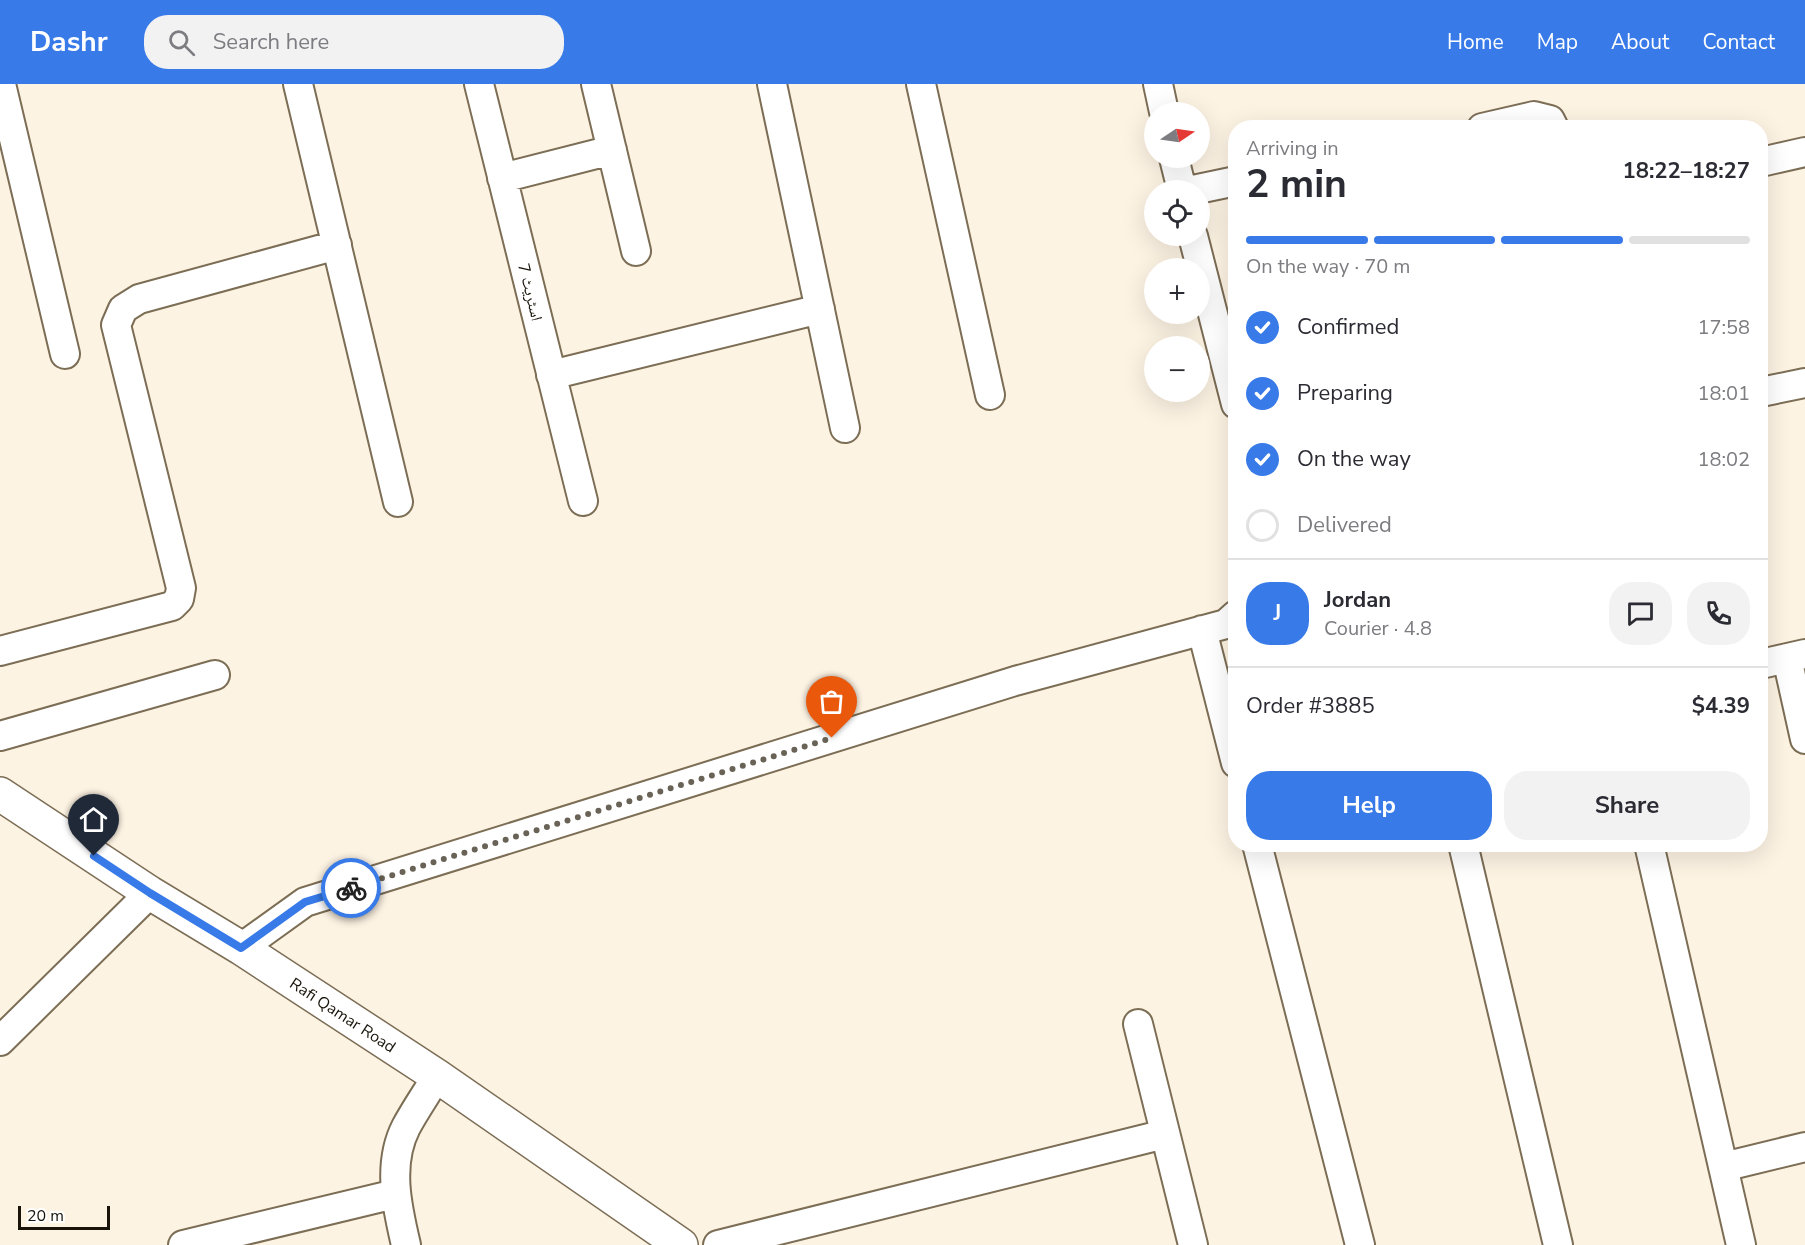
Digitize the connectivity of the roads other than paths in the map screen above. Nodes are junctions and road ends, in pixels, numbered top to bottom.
1 (1, 84) edge
2 (298, 84) edge
3 (479, 84) edge
4 (596, 84) edge
5 (772, 84) edge
6 (921, 84) edge
7 (1158, 84) edge
8 (1162, 102) edge
9 (1517, 120) edge
10 (1550, 120) edge
11 (612, 150) junction
12 (1805, 152) edge
13 (1768, 160) edge
14 (502, 178) junction
15 (1228, 183) edge
16 (1210, 186) edge
17 (337, 245) junction
18 (1196, 246) edge
19 (636, 251) dead end
20 (820, 309) junction
21 (65, 354) dead end
22 (1228, 373) edge
23 (551, 375) junction
24 (1805, 383) edge
25 (1768, 391) edge
26 (990, 395) dead end
27 (845, 428) dead end
28 (583, 501) dead end
29 (398, 502) dead end
30 (1228, 622) edge
31 (1202, 630) junction
32 (0, 651) edge
33 (1784, 659) edge
34 (215, 675) dead end
35 (1228, 732) edge
36 (0, 736) edge
37 (1805, 739) edge
38 (0, 794) edge
39 (1259, 852) edge
40 (1464, 852) edge
41 (1651, 852) edge
42 (150, 893) junction
43 (241, 948) junction
44 (1138, 1024) dead end
45 (0, 1041) edge
46 (437, 1076) junction
47 (1165, 1134) junction
48 (1805, 1147) edge
49 (1723, 1167) junction
50 (395, 1194) junction
51 (183, 1245) edge
52 (406, 1245) edge
53 (681, 1245) edge
54 (718, 1245) edge
55 (1193, 1245) edge
56 (1360, 1245) edge
57 (1558, 1245) edge
58 (1741, 1245) edge

1 - 21 street
2 - 17 street
3 - 14 street, اسٹریٹ 7
4 - 11 street
5 - 20 street
6 - 26 street
7 - 8 street
9 - 10 street
11 - 14 street
11 - 19 street
12 - 13 street
14 - 23 street, اسٹریٹ 7
15 - 16 street
17 - 29 street
17 - 32 street
18 - 22 street
20 - 23 street
20 - 27 street
23 - 28 street, اسٹریٹ 7
24 - 25 street
30 - 31 street
31 - 35 street
31 - 43 street
33 - 37 street
34 - 36 street
38 - 42 street, Rafi Qamar Road
39 - 56 street
40 - 57 street
41 - 49 street
42 - 43 street, Rafi Qamar Road
42 - 45 street
43 - 46 street, Rafi Qamar Road
44 - 47 street
46 - 50 street
46 - 53 street, Rafi Qamar Road
47 - 54 street
47 - 55 street
48 - 49 street
49 - 58 street
50 - 51 street
50 - 52 street

